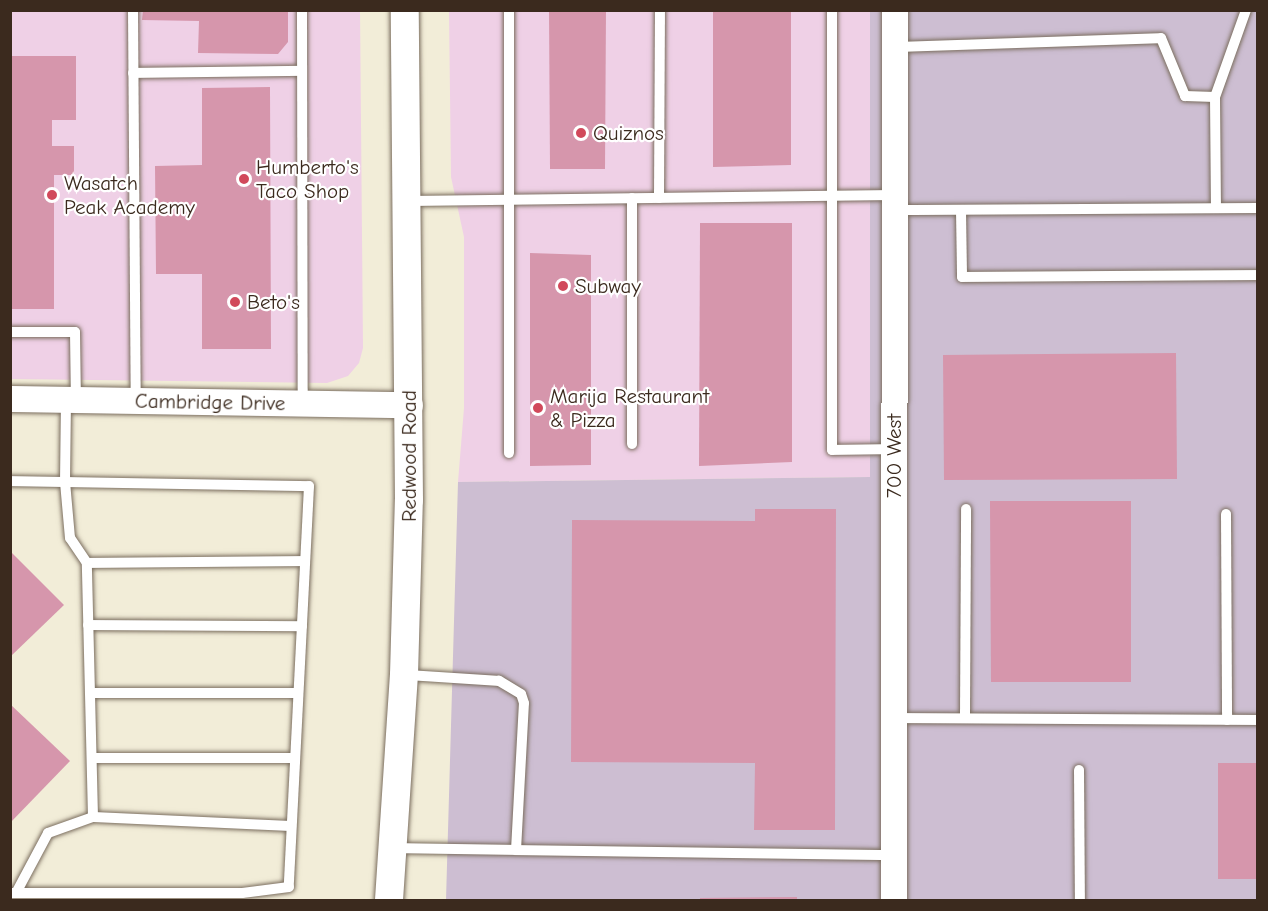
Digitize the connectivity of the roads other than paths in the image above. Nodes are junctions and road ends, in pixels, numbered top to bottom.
1 (133, 10) edge
2 (302, 10) edge
3 (405, 10) edge
4 (509, 10) edge
5 (660, 10) edge
6 (832, 10) edge
7 (895, 10) edge
8 (1246, 10) edge
9 (895, 47) junction
10 (302, 71) junction
11 (133, 73) junction
12 (1215, 97) junction
13 (832, 195) junction
14 (632, 198) junction
15 (659, 198) junction
16 (510, 200) junction
17 (408, 201) junction
18 (894, 202) junction
19 (1216, 208) junction
20 (1257, 208) edge
21 (961, 211) junction
22 (1257, 275) edge
23 (10, 332) edge
24 (10, 399) edge
25 (71, 400) junction
26 (136, 401) junction
27 (303, 403) junction
28 (410, 405) junction
29 (632, 444) dead end
30 (894, 449) junction
31 (509, 453) dead end
32 (10, 481) edge
33 (65, 482) junction
34 (966, 509) dead end
35 (1226, 514) dead end
36 (305, 561) junction
37 (87, 563) junction
38 (88, 624) junction
39 (302, 626) junction
40 (404, 675) junction
41 (90, 693) junction
42 (298, 693) junction
43 (894, 718) junction
44 (965, 718) junction
45 (1227, 720) junction
46 (1257, 720) edge
47 (92, 758) junction
48 (295, 758) junction
49 (1079, 770) dead end
50 (93, 817) junction
51 (291, 826) junction
52 (393, 848) junction
53 (516, 850) junction
54 (894, 855) junction
55 (13, 893) edge
56 (389, 900) edge
57 (894, 900) edge
58 (1080, 900) edge

1 - 11 lane
2 - 10 lane
3 - 17 main road, Redwood Road
4 - 16 lane
5 - 15 lane
6 - 13 lane
7 - 9 street, 700 West
8 - 12 lane
9 - 12 lane
9 - 18 street, 700 West
10 - 11 lane
10 - 27 lane
11 - 26 lane
12 - 19 lane
13 - 15 lane
13 - 18 lane
13 - 30 lane
14 - 15 lane
14 - 16 lane
14 - 29 lane
16 - 17 lane
16 - 31 lane
17 - 28 main road, Redwood Road
18 - 21 lane
18 - 30 street, 700 West
19 - 20 lane
19 - 21 lane
21 - 22 lane
23 - 25 lane
24 - 25 street, Cambridge Drive
25 - 26 street, Cambridge Drive
25 - 33 lane
26 - 27 street, Cambridge Drive
27 - 28 street, Cambridge Drive
28 - 40 main road, Redwood Road
30 - 43 street, 700 West
32 - 33 lane
33 - 36 lane
33 - 37 lane
34 - 44 lane
35 - 45 lane
36 - 37 lane
36 - 39 lane
37 - 38 lane
38 - 39 lane
38 - 41 lane
39 - 42 lane
40 - 52 main road, Redwood Road
40 - 53 lane
41 - 42 lane
41 - 47 lane
42 - 48 lane
43 - 44 lane
43 - 54 street, 700 West
44 - 45 lane
45 - 46 lane
47 - 48 lane
47 - 50 lane
48 - 51 lane
49 - 58 lane
50 - 51 lane
50 - 55 lane
51 - 55 lane
52 - 53 lane
52 - 56 main road, Redwood Road
53 - 54 lane
54 - 57 street, 700 West

